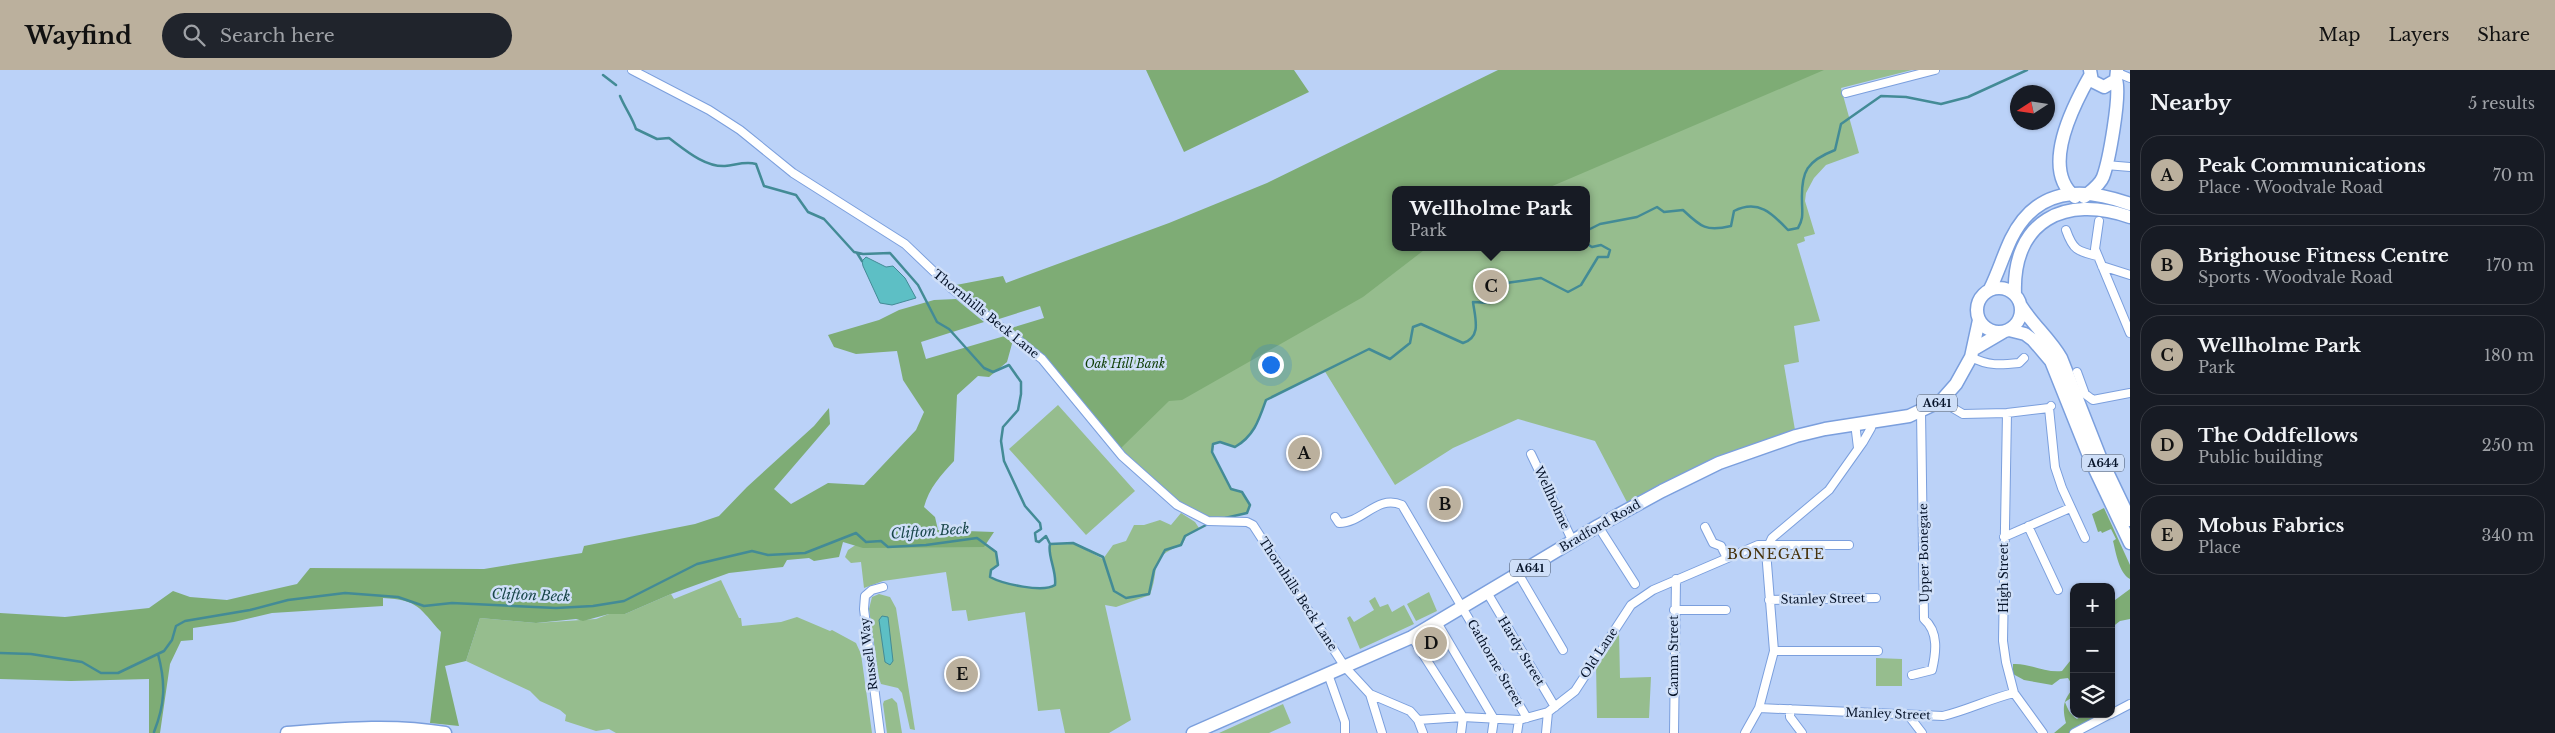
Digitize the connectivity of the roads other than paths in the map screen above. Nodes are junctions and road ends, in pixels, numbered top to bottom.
1 (632, 70) edge
2 (1935, 70) edge
3 (2090, 73) edge
4 (2117, 75) edge
5 (2130, 78) edge
6 (1846, 93) dead end
7 (2106, 164) junction
8 (2130, 167) edge
9 (2061, 174) junction
10 (2102, 180) junction
11 (2070, 193) junction
12 (2101, 196) junction
13 (2081, 202) junction
14 (2041, 203) junction
15 (2130, 204) edge
16 (2096, 215) junction
17 (2130, 217) edge
18 (2066, 230) dead end
19 (2097, 256) junction
20 (2102, 266) junction
21 (2130, 275) edge
22 (1990, 290) junction
23 (2015, 294) junction
24 (2022, 306) junction
25 (1979, 320) junction
26 (2006, 331) junction
27 (2130, 333) edge
28 (1972, 353) junction
29 (2024, 358) dead end
30 (2076, 372) dead end
31 (2130, 393) edge
32 (1941, 401) junction
33 (1921, 411) junction
34 (2007, 413) junction
35 (1873, 420) junction
36 (1855, 423) junction
37 (1858, 448) junction
38 (1531, 454) dead end
39 (2070, 508) junction
40 (1335, 517) dead end
41 (2130, 520) edge
42 (1598, 526) junction
43 (2028, 526) junction
44 (1706, 527) dead end
45 (2004, 537) junction
46 (2085, 538) dead end
47 (1573, 542) junction
48 (2130, 543) edge
49 (1769, 544) junction
50 (1849, 545) dead end
51 (1727, 558) junction
52 (1519, 575) junction
53 (1676, 579) junction
54 (1635, 584) dead end
55 (883, 587) dead end
56 (2058, 590) dead end
57 (1488, 594) junction
58 (1876, 598) dead end
59 (1769, 600) junction
60 (1463, 608) junction
61 (1674, 610) junction
62 (1726, 610) dead end
63 (1438, 624) junction
64 (1412, 637) junction
65 (1563, 650) dead end
66 (1774, 651) junction
67 (1878, 651) dead end
68 (1345, 667) junction
69 (1328, 674) junction
70 (1912, 675) dead end
71 (2014, 693) junction
72 (1370, 694) junction
73 (2130, 704) edge
74 (1759, 708) junction
75 (1552, 709) junction
76 (1790, 709) junction
77 (2115, 712) edge
78 (1909, 716) junction
79 (1463, 717) junction
80 (1527, 718) junction
81 (2103, 718) edge
82 (1494, 719) junction
83 (1418, 720) junction
84 (1519, 720) junction
85 (1200, 731) edge
86 (287, 733) edge
87 (445, 733) edge
88 (880, 733) edge
89 (1345, 733) edge
90 (1382, 733) edge
91 (1423, 733) edge
92 (1461, 733) edge
93 (1492, 733) edge
94 (1517, 733) edge
95 (1546, 733) edge
96 (1674, 733) edge
97 (1744, 733) edge
98 (1802, 733) edge
99 (1922, 733) edge
100 (2043, 733) edge
101 (2074, 733) edge

1 - 68 street, Thornhills Beck Lane
2 - 6 street
3 - 4 main road
3 - 9 main road
4 - 5 street
4 - 7 main road
7 - 8 street
7 - 10 main road
9 - 11 main road
9 - 14 main road
10 - 12 main road
10 - 13 main road
11 - 13 main road
11 - 14 main road
12 - 13 main road
12 - 15 main road
13 - 16 main road
13 - 23 main road
14 - 22 main road
16 - 17 main road
16 - 19 street
18 - 19 street
19 - 20 street
20 - 21 street
20 - 27 street
22 - 23 main road
22 - 25 main road
23 - 24 main road, A644
24 - 26 main road
24 - 41 main road, A644
25 - 26 main road, A644
25 - 28 main road, Bradford Road / A641
26 - 28 main road
26 - 48 main road, A644
28 - 29 street
28 - 32 main road, Bradford Road / A641
30 - 31 street
32 - 33 main road, Bradford Road / A641
32 - 34 street
33 - 35 main road, Bradford Road / A641
33 - 70 street, Upper Bonegate
34 - 39 street
34 - 45 street, High Street
35 - 36 main road, Bradford Road / A641
35 - 37 street
36 - 37 street
36 - 42 main road, Bradford Road / A641
37 - 49 street
38 - 47 street, Wellholme
39 - 43 street
39 - 46 street
40 - 60 street, Gathorne Street
42 - 47 main road, Bradford Road / A641
42 - 54 street
43 - 45 street
43 - 56 street
44 - 51 street
45 - 71 street, High Street
47 - 52 main road, Bradford Road / A641
49 - 50 street, Old Lane
49 - 51 street, Old Lane
49 - 59 street
51 - 53 street, Old Lane
52 - 57 main road, Bradford Road / A641
52 - 65 street
53 - 61 street, Camm Street
53 - 75 street, Old Lane
55 - 88 street, Russell Way
57 - 60 main road, Bradford Road / A641
57 - 75 street, Hardy Street
58 - 59 street, Stanley Street
59 - 66 street
60 - 63 main road, Bradford Road / A641
60 - 80 street, Gathorne Street
61 - 62 street
61 - 96 street, Camm Street
63 - 64 main road, Bradford Road / A641
63 - 82 street
64 - 68 main road, Bradford Road / A641
64 - 79 street
66 - 67 street
66 - 74 street
68 - 69 main road, Bradford Road / A641
68 - 72 street
69 - 85 main road, Bradford Road / A641
69 - 89 street
71 - 78 street, Manley Street
71 - 100 street, High Street
72 - 83 street
72 - 90 street
73 - 77 street
74 - 76 street, Manley Street
74 - 97 street
75 - 80 street, Old Lane
75 - 95 street
76 - 78 street, Manley Street
76 - 98 street
78 - 99 street
79 - 82 street, Old Lane
79 - 83 street, Old Lane
79 - 92 street
80 - 84 street, Old Lane
81 - 101 street
82 - 84 street, Old Lane
82 - 93 street
83 - 91 street
84 - 94 street
86 - 87 main road

